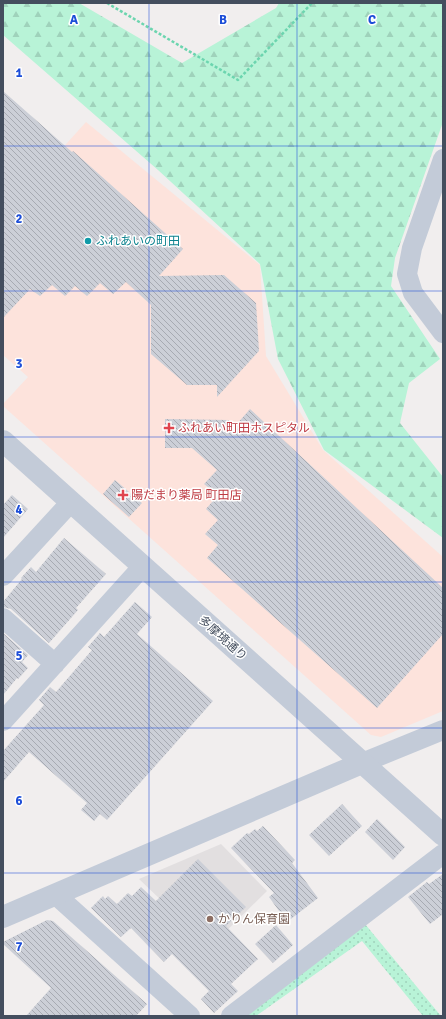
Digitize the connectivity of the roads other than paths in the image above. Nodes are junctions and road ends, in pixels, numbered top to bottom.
1 (443, 159) edge
2 (443, 333) edge
3 (3, 441) edge
4 (70, 502) junction
5 (143, 566) junction
6 (3, 576) edge
7 (3, 618) edge
8 (55, 664) junction
9 (3, 721) edge
10 (443, 730) edge
11 (362, 763) junction
12 (443, 835) edge
13 (443, 854) edge
14 (56, 895) junction
15 (3, 917) edge
16 (190, 1016) edge
17 (231, 1016) edge

1 - 2 street
3 - 4 street, 多摩境通り
4 - 5 street, 多摩境通り
4 - 6 street
5 - 8 street
5 - 11 street, 多摩境通り
7 - 8 street
8 - 9 street
10 - 11 street
11 - 12 street, 多摩境通り
11 - 14 street
13 - 17 street
14 - 15 street
14 - 16 street

